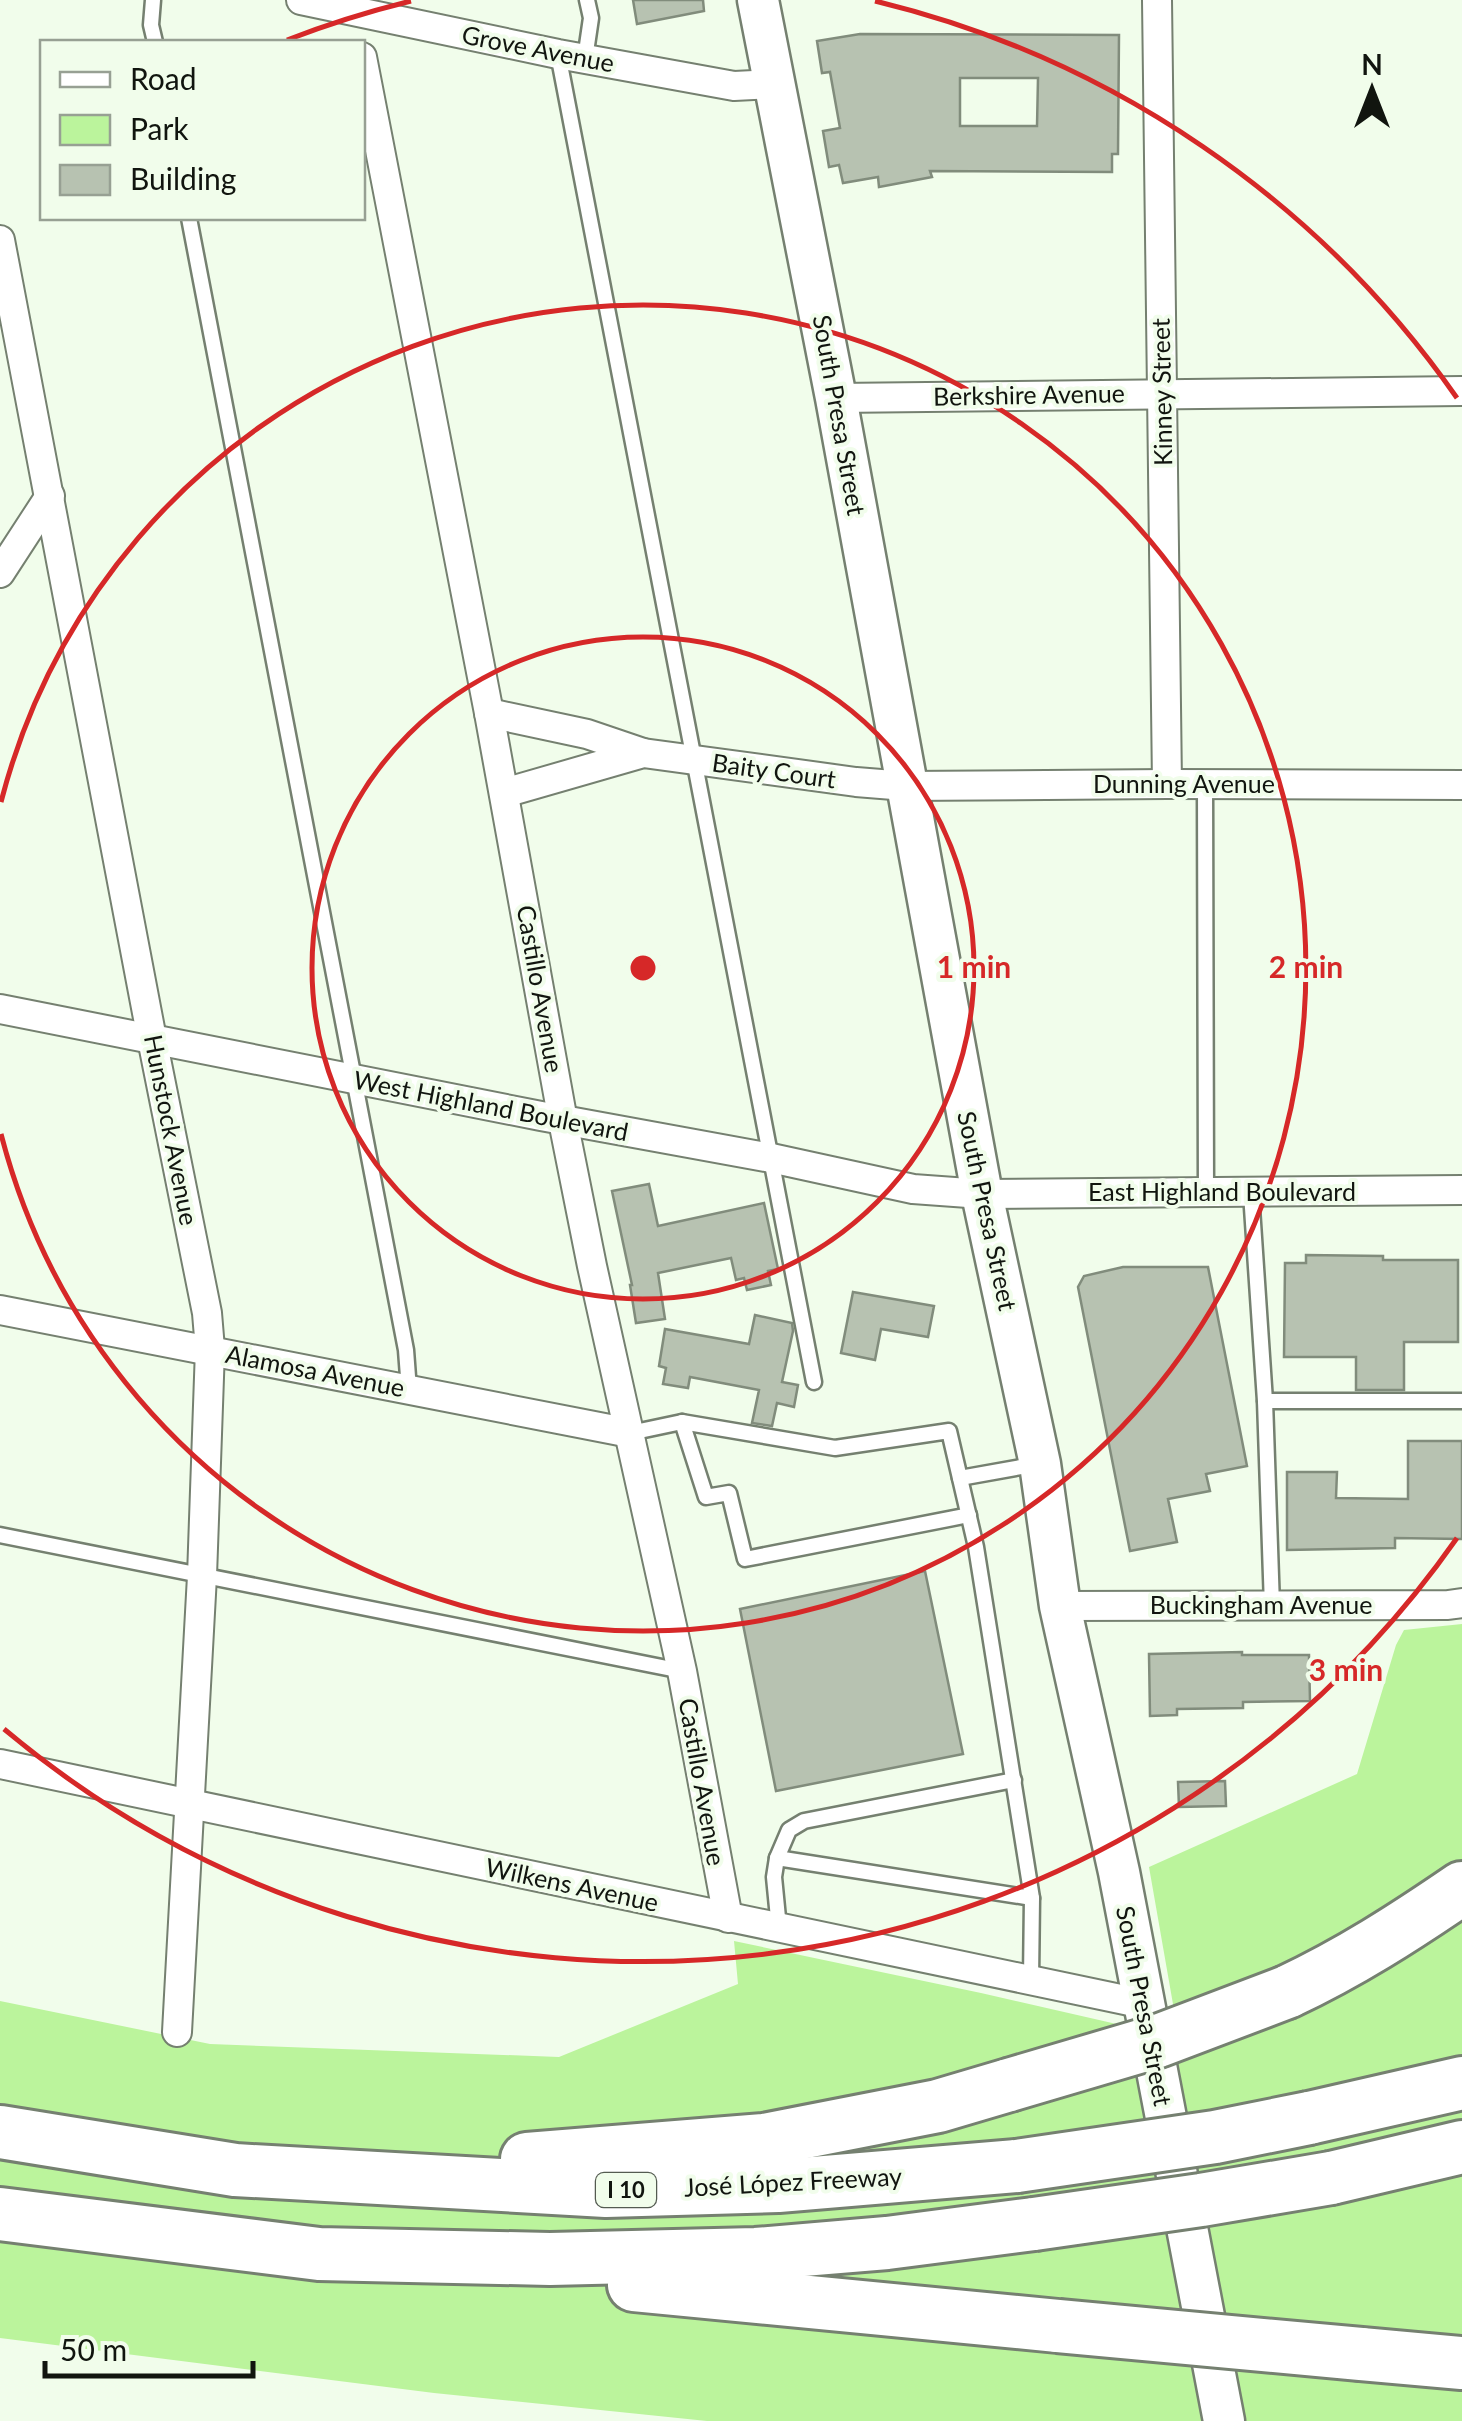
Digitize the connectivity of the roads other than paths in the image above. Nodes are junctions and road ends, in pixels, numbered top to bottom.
1 (152, 0) edge
2 (301, 0) edge
3 (588, 0) edge
4 (758, 0) edge
5 (1157, 0) edge
6 (353, 11) junction
7 (154, 40) edge
8 (360, 40) edge
9 (571, 56) junction
10 (365, 73) edge
11 (776, 84) junction
12 (188, 220) edge
13 (0, 240) edge
14 (1462, 391) edge
15 (1162, 394) junction
16 (836, 398) junction
17 (50, 496) junction
18 (0, 573) edge
19 (490, 714) junction
20 (642, 753) junction
21 (694, 759) junction
22 (1167, 784) junction
23 (1205, 784) junction
24 (1462, 785) edge
25 (906, 786) junction
26 (504, 793) junction
27 (0, 1009) edge
28 (152, 1039) junction
29 (354, 1080) junction
30 (563, 1120) junction
31 (771, 1158) junction
32 (1462, 1190) edge
33 (1206, 1193) junction
34 (1252, 1193) junction
35 (982, 1194) junction
36 (0, 1310) edge
37 (210, 1349) junction
38 (814, 1382) dead end
39 (410, 1390) junction
40 (1265, 1401) junction
41 (1462, 1401) edge
42 (682, 1422) junction
43 (630, 1433) junction
44 (1040, 1464) junction
45 (960, 1478) junction
46 (968, 1515) junction
47 (0, 1535) edge
48 (202, 1576) junction
49 (1462, 1603) edge
50 (1060, 1606) junction
51 (1272, 1606) junction
52 (682, 1671) junction
53 (0, 1764) edge
54 (1014, 1780) junction
55 (189, 1804) junction
56 (777, 1858) junction
57 (1462, 1888) edge
58 (1032, 1898) junction
59 (728, 1918) junction
60 (779, 1928) junction
61 (1031, 1980) junction
62 (1144, 2004) junction
63 (177, 2032) dead end
64 (1462, 2083) edge
65 (0, 2132) edge
66 (1462, 2147) edge
67 (235, 2170) junction
68 (0, 2214) edge
69 (318, 2254) junction
70 (1462, 2363) edge
71 (1224, 2421) edge

1 - 7 lane
2 - 6 street, Grove Avenue
3 - 9 lane
4 - 11 main road, South Presa Street
5 - 15 street, Kinney Street
6 - 8 street
6 - 9 street, Grove Avenue
9 - 11 street, Grove Avenue
9 - 21 lane
10 - 19 street, Castillo Avenue
11 - 16 main road, South Presa Street
12 - 29 lane
13 - 17 street, Hunstock Avenue
14 - 15 street, Berkshire Avenue
15 - 16 street, Berkshire Avenue
15 - 22 street, Kinney Street
16 - 25 main road, South Presa Street
17 - 18 street
17 - 28 street, Hunstock Avenue
19 - 20 street, Baity Court
19 - 26 street, Castillo Avenue
20 - 21 street, Baity Court
20 - 26 street, Baity Court
21 - 25 street, Baity Court
21 - 31 lane
22 - 23 street, Dunning Avenue
22 - 25 street, Dunning Avenue
23 - 24 street, Dunning Avenue
23 - 33 lane
25 - 35 main road, South Presa Street
26 - 30 street, Castillo Avenue
27 - 28 street, West Highland Boulevard
28 - 29 street, West Highland Boulevard
28 - 37 street, Hunstock Avenue
29 - 30 street, West Highland Boulevard
29 - 39 lane
30 - 31 street, West Highland Boulevard
30 - 43 street, Castillo Avenue
31 - 35 street, West Highland Boulevard
31 - 38 lane
32 - 34 street, East Highland Boulevard
33 - 34 street, East Highland Boulevard
33 - 35 street, East Highland Boulevard
34 - 40 lane
35 - 44 main road, South Presa Street
36 - 37 street, Alamosa Avenue
37 - 39 street, Alamosa Avenue
37 - 48 street, Hunstock Avenue
39 - 43 street, Alamosa Avenue
40 - 41 lane
40 - 51 lane
42 - 43 lane
42 - 45 lane
42 - 46 lane
43 - 52 street, Castillo Avenue
44 - 45 lane
44 - 50 main road, South Presa Street
45 - 46 lane
46 - 54 lane
47 - 48 lane
48 - 52 lane
48 - 55 street, Hunstock Avenue
49 - 51 street, Buckingham Avenue
50 - 51 street, Buckingham Avenue
50 - 62 main road, South Presa Street
52 - 59 street, Castillo Avenue
53 - 55 street, Wilkens Avenue
54 - 56 lane
54 - 58 lane
55 - 59 street, Wilkens Avenue
55 - 63 street, Hunstock Avenue
56 - 58 lane
56 - 60 lane
57 - 67 highway, bridge
58 - 61 lane
59 - 60 street, Wilkens Avenue
60 - 61 street, Wilkens Avenue
61 - 62 street, Wilkens Avenue
62 - 71 main road, South Presa Street
64 - 67 highway, José López Freeway / I 10, bridge
65 - 67 highway, José López Freeway / I 10
66 - 69 highway, bridge
68 - 69 highway
69 - 70 highway, bridge

